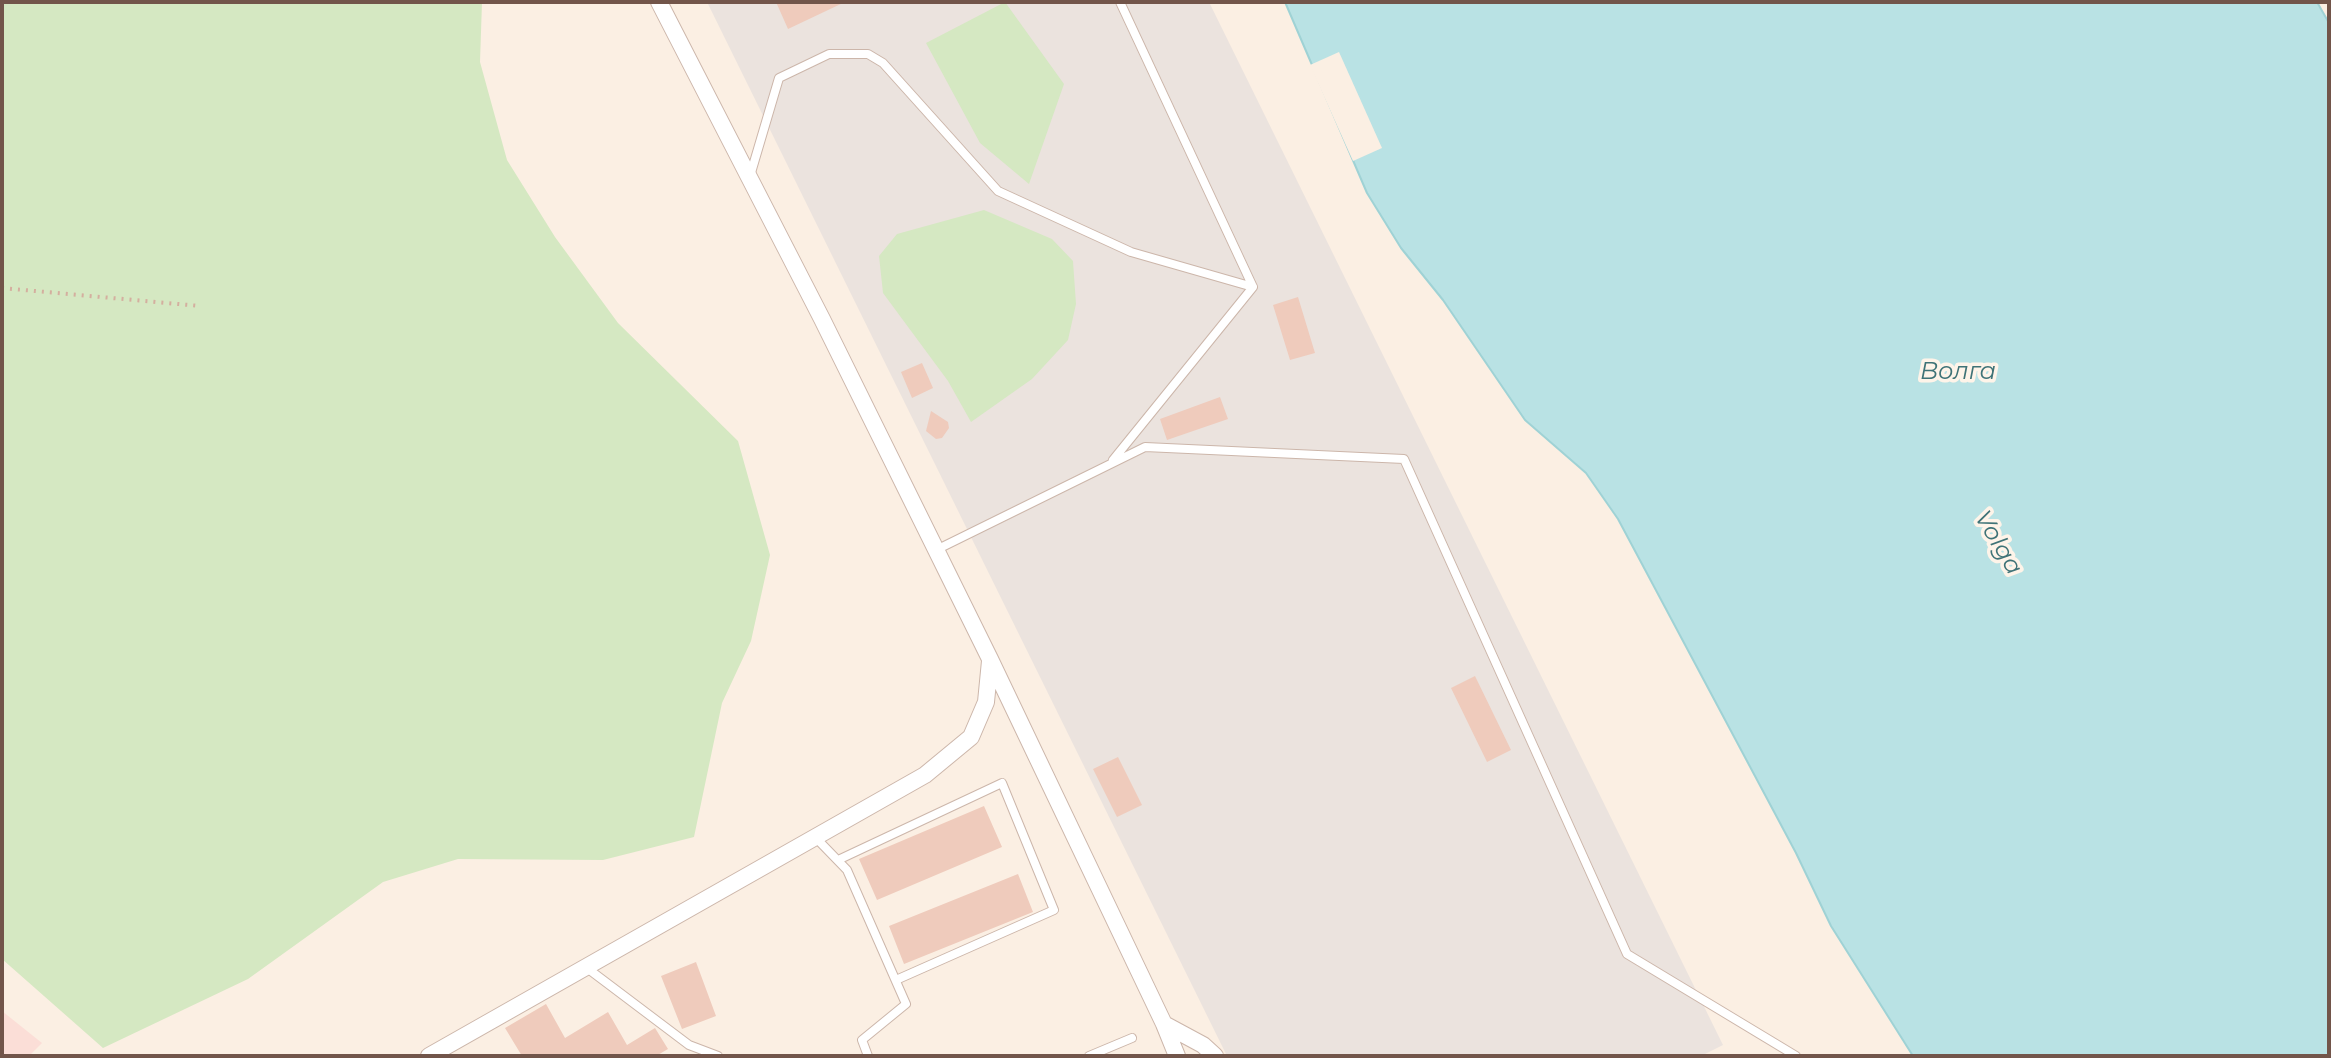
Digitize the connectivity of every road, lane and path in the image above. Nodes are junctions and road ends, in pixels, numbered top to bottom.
1 (659, 2) edge
2 (1120, 2) edge
3 (750, 177) junction
4 (1253, 287) junction
5 (2, 288) edge
6 (200, 306) dead end
7 (1110, 464) junction
8 (936, 550) junction
9 (990, 659) junction
10 (815, 837) junction
11 (838, 860) junction
12 (586, 967) junction
13 (896, 980) junction
14 (1164, 1024) junction
15 (1132, 1038) dead end
16 (429, 1056) edge
17 (718, 1056) edge
18 (868, 1056) edge
19 (1089, 1056) edge
20 (1177, 1056) edge
21 (1215, 1056) edge
22 (1796, 1056) edge

1 - 3 street
2 - 4 lane
3 - 4 lane
3 - 8 street
4 - 7 lane
5 - 6 path
7 - 8 lane
7 - 22 lane
8 - 9 street
9 - 10 street
9 - 14 street
10 - 11 lane
10 - 12 street
11 - 13 lane
11 - 13 lane
12 - 16 street
12 - 17 lane
13 - 18 lane
14 - 20 street
14 - 21 street
15 - 19 lane

